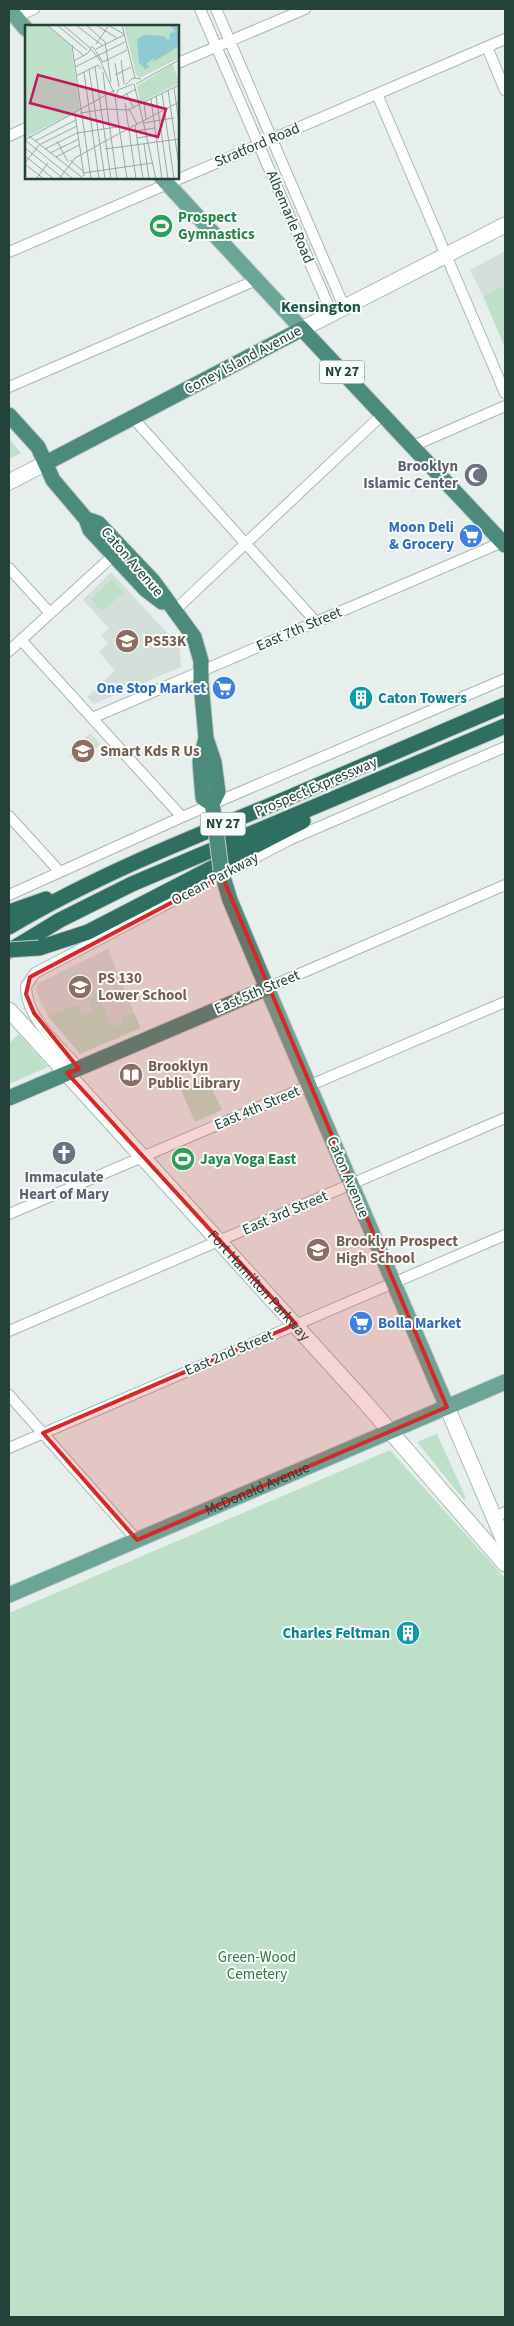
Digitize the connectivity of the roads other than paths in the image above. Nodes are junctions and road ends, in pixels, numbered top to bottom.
1 (34, 9) edge
2 (200, 9) edge
3 (216, 9) edge
4 (305, 9) edge
5 (11, 15) edge
6 (25, 27) edge
7 (505, 39) edge
8 (230, 41) junction
9 (217, 46) junction
10 (487, 47) junction
11 (179, 63) edge
12 (505, 90) edge
13 (377, 94) junction
14 (25, 128) edge
15 (9, 136) edge
16 (272, 139) junction
17 (259, 145) junction
18 (179, 176) edge
19 (165, 181) edge
20 (505, 225) edge
21 (9, 252) edge
22 (446, 256) junction
23 (254, 280) junction
24 (335, 286) junction
25 (322, 292) junction
26 (339, 312) junction
27 (302, 329) junction
28 (9, 387) edge
29 (505, 393) edge
30 (505, 406) edge
31 (382, 414) junction
32 (9, 415) edge
33 (133, 418) junction
34 (413, 446) junction
35 (46, 463) junction
36 (9, 482) edge
37 (504, 542) edge
38 (245, 543) junction
39 (118, 551) junction
40 (9, 568) edge
41 (174, 611) junction
42 (50, 613) junction
43 (316, 622) junction
44 (21, 640) junction
45 (9, 651) edge
46 (200, 672) junction
47 (505, 679) edge
48 (505, 705) edge
49 (92, 718) junction
50 (505, 726) edge
51 (505, 736) edge
52 (505, 747) edge
53 (447, 752) junction
54 (324, 803) junction
55 (213, 809) junction
56 (9, 816) edge
57 (182, 817) junction
58 (60, 872) junction
59 (222, 873) junction
60 (505, 885) edge
61 (67, 894) junction
62 (9, 895) edge
63 (9, 912) edge
64 (9, 927) edge
65 (9, 950) edge
66 (267, 988) junction
67 (505, 1002) edge
68 (9, 1010) edge
69 (73, 1071) junction
70 (309, 1086) junction
71 (9, 1098) edge
72 (505, 1118) edge
73 (143, 1157) junction
74 (351, 1184) junction
75 (9, 1214) edge
76 (505, 1235) edge
77 (220, 1240) junction
78 (393, 1282) junction
79 (295, 1324) junction
80 (9, 1331) edge
81 (505, 1382) edge
82 (9, 1395) edge
83 (447, 1407) junction
84 (391, 1432) junction
85 (43, 1433) junction
86 (9, 1448) edge
87 (500, 1515) edge
88 (137, 1540) junction
89 (505, 1543) edge
90 (505, 1564) edge
91 (9, 1595) edge

1 - 5 street
2 - 9 street, Albemarle Road
3 - 8 street, Albemarle Road
4 - 8 street
5 - 6 main road
7 - 10 street, Stratford Road
8 - 9 street
8 - 16 street, Albemarle Road
9 - 11 street
9 - 17 street, Albemarle Road
10 - 12 street
10 - 13 street, Stratford Road
13 - 16 street, Stratford Road
13 - 22 street
14 - 15 street
16 - 17 street, Stratford Road
16 - 24 street, Albemarle Road
17 - 18 street, Stratford Road
17 - 25 street, Albemarle Road
19 - 21 street, Stratford Road
19 - 23 main road
20 - 22 main road, Coney Island Avenue
22 - 26 main road, Coney Island Avenue
22 - 29 street
23 - 27 main road
23 - 28 street
24 - 25 street
24 - 26 street, Albemarle Road
25 - 26 street, Albemarle Road
26 - 27 main road, Coney Island Avenue
27 - 31 highway, NY 27
27 - 33 highway, Coney Island Avenue
30 - 34 street
31 - 34 highway, NY 27
31 - 38 street
32 - 35 highway, Caton Avenue / NY 27
33 - 35 highway, Coney Island Avenue
33 - 38 street
34 - 37 highway, NY 27
35 - 36 main road, Coney Island Avenue
35 - 39 highway, Caton Avenue / NY 27
37 - 43 street, East 7th Street
38 - 41 street
38 - 43 street
39 - 41 highway, Caton Avenue / NY 27
39 - 42 street
40 - 42 street
41 - 46 highway, Caton Avenue / NY 27
42 - 44 street
43 - 46 street, East 7th Street
44 - 45 street
44 - 49 street
46 - 49 street, East 7th Street
46 - 55 highway, Caton Avenue / NY 27
47 - 55 street
48 - 61 highway, Prospect Expressway / NY 27
49 - 57 street
50 - 53 highway, Prospect Expressway
51 - 53 highway
52 - 59 street, Ocean Parkway
53 - 54 highway, Prospect Expressway
54 - 65 highway, Prospect Expressway
54 - 65 highway, bridge
55 - 57 street
55 - 59 highway, Caton Avenue / NY 27, bridge
56 - 58 street
57 - 58 street
58 - 62 street
59 - 66 highway, Caton Avenue / NY 27
59 - 69 street, Ocean Parkway
60 - 66 street, East 5th Street
61 - 63 highway
61 - 64 highway, Prospect Expressway / NY 27
66 - 69 highway, East 5th Street
66 - 70 main road, Caton Avenue
67 - 70 street, East 4th Street
68 - 69 main road, Fort Hamilton Parkway
69 - 71 highway, East 5th Street
69 - 73 main road, Fort Hamilton Parkway
70 - 73 street, East 4th Street
70 - 74 main road, Caton Avenue
72 - 74 street, East 3rd Street
73 - 75 street, East 4th Street
73 - 77 main road, Fort Hamilton Parkway
74 - 77 street, East 3rd Street
74 - 78 main road, Caton Avenue
76 - 78 street, East 2nd Street
77 - 79 main road, Fort Hamilton Parkway
77 - 80 street, East 3rd Street
78 - 79 street, East 2nd Street
78 - 83 main road, Caton Avenue
79 - 84 main road, Fort Hamilton Parkway
79 - 85 street, East 2nd Street
81 - 83 main road, McDonald Avenue
82 - 85 street
83 - 84 main road, McDonald Avenue
83 - 87 main road, Caton Avenue
84 - 88 main road, McDonald Avenue
84 - 90 main road, Fort Hamilton Parkway
85 - 86 street, East 2nd Street
85 - 88 street
87 - 89 main road, Caton Avenue
88 - 91 main road, McDonald Avenue

